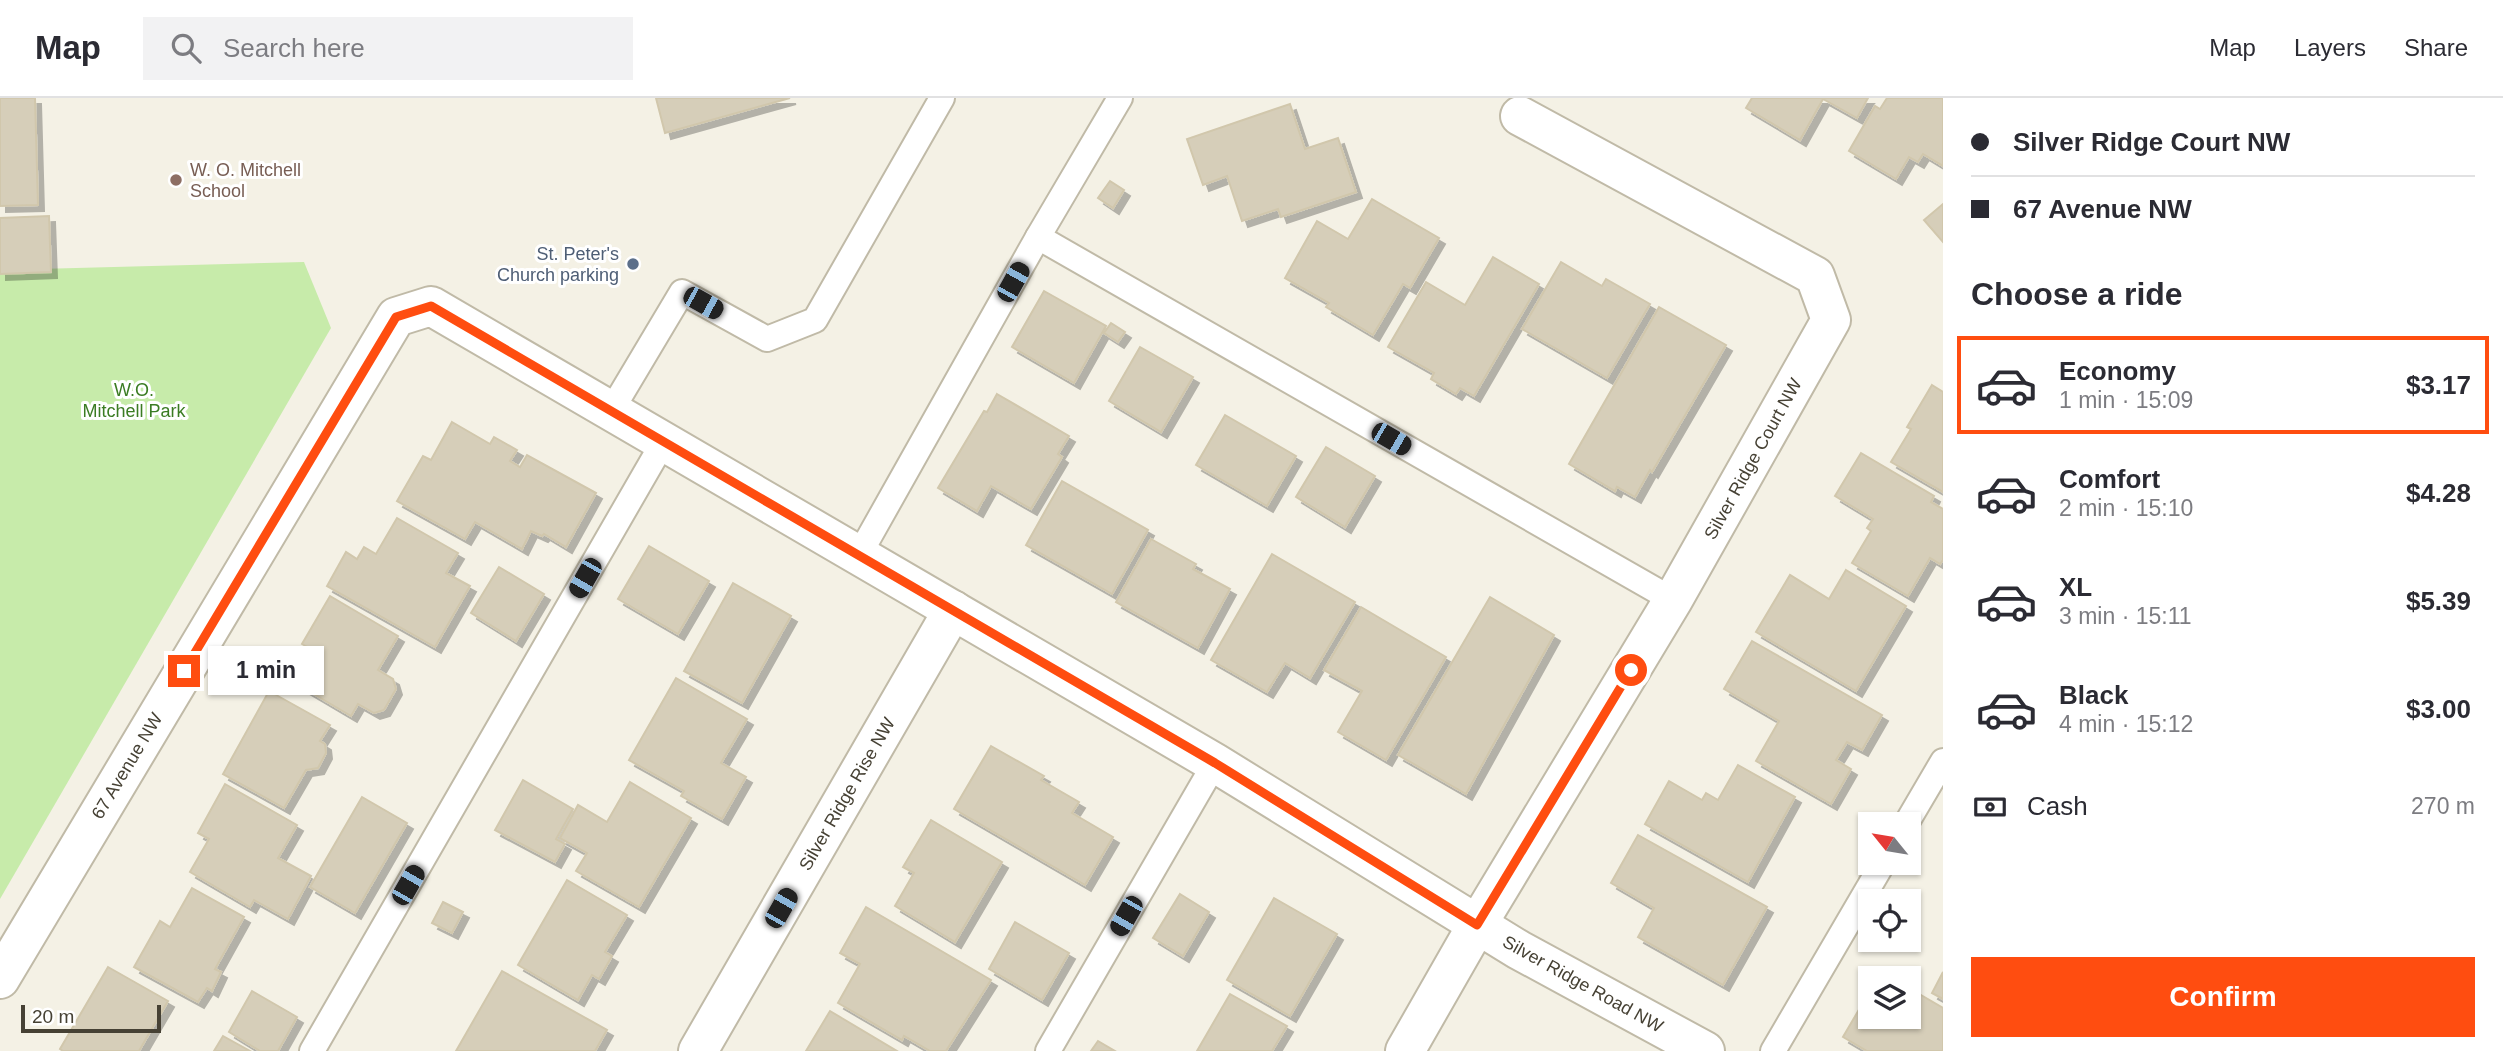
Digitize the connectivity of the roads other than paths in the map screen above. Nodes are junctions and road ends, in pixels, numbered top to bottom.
1 (942, 98) edge
2 (1120, 98) edge
3 (1520, 116) dead end
4 (1038, 237) junction
5 (413, 311) joint
6 (611, 411) junction
7 (664, 442) junction
8 (859, 555) junction
9 (1673, 600) junction
10 (953, 610) junction
11 (1943, 761) edge
12 (1215, 763) junction
13 (1913, 812) edge
14 (1876, 875) edge
15 (1477, 925) junction
16 (0, 979) edge
17 (312, 1051) edge
18 (698, 1051) edge
19 (1048, 1051) edge
20 (1405, 1051) edge
21 (1705, 1051) edge
22 (1773, 1051) edge

1 - 6 lane
2 - 4 lane
3 - 9 street, Silver Ridge Court NW
4 - 8 lane
4 - 9 lane
5 - 6 street, Silver Ridge Road NW
5 - 16 street, 67 Avenue NW
6 - 7 street, Silver Ridge Road NW
7 - 8 street, Silver Ridge Road NW
7 - 17 lane
8 - 10 street, Silver Ridge Road NW
9 - 15 street, Silver Ridge Court NW
10 - 12 street, Silver Ridge Road NW
10 - 18 street, Silver Ridge Rise NW
11 - 13 lane
12 - 15 street, Silver Ridge Road NW
12 - 19 lane
14 - 22 lane
15 - 20 street
15 - 21 street, Silver Ridge Road NW

